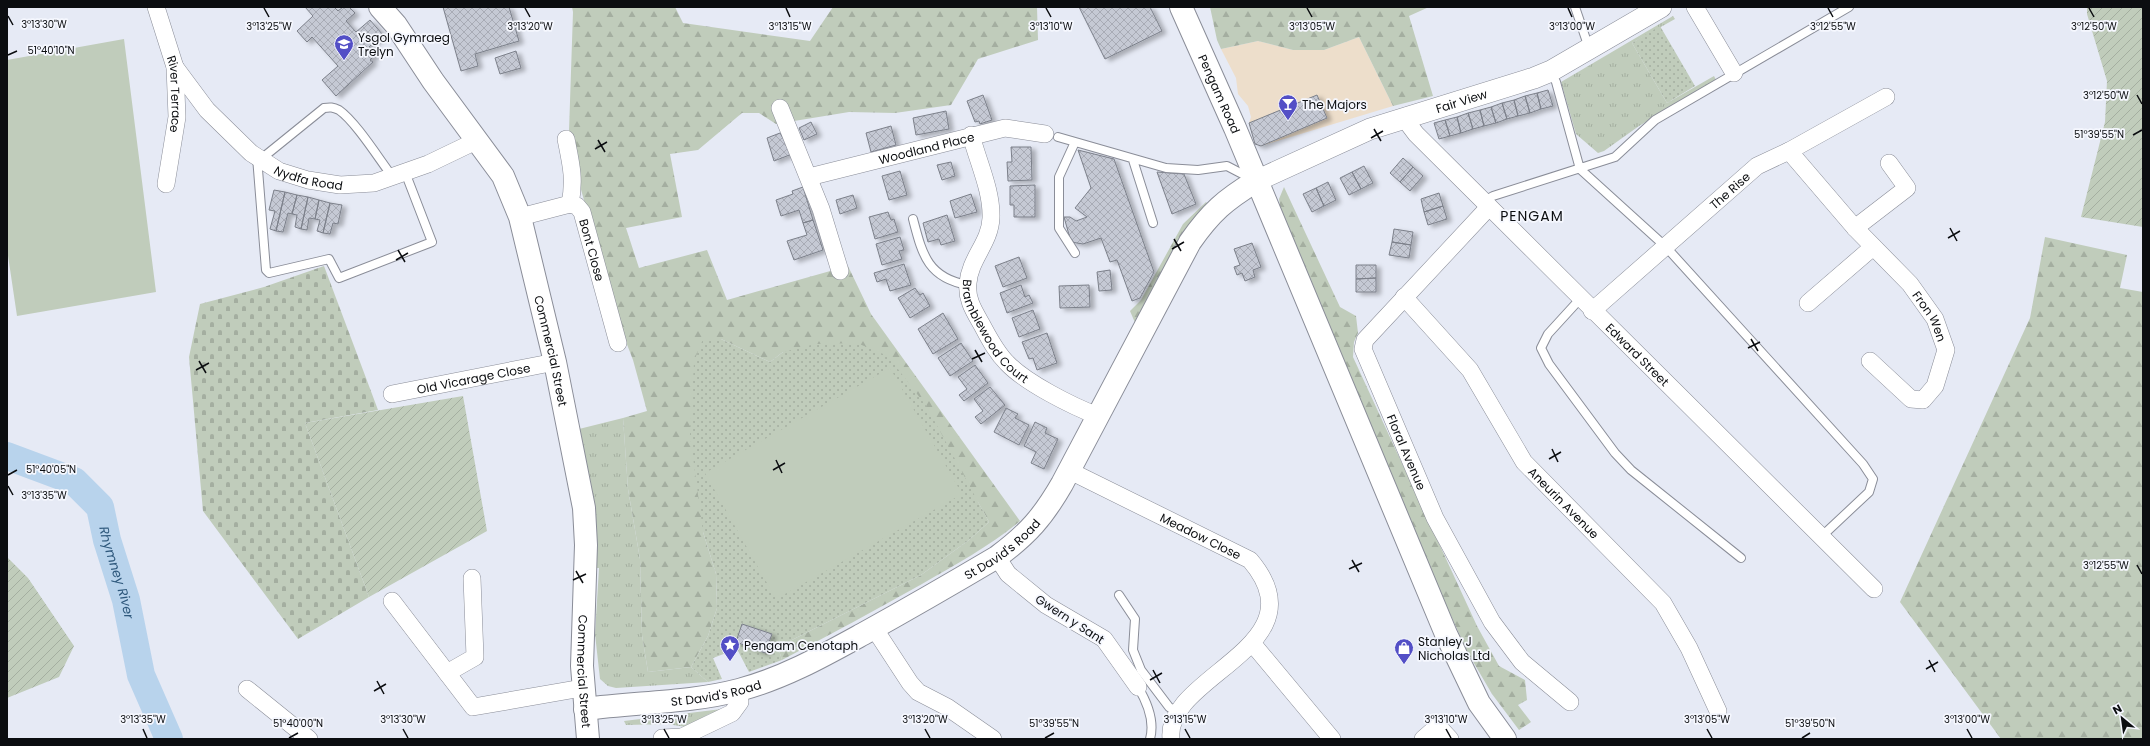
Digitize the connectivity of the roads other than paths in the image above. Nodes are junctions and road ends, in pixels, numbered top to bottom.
1 (156, 7) edge
2 (380, 7) edge
3 (1181, 7) edge
4 (1575, 7) edge
5 (1660, 7) edge
6 (1695, 7) edge
7 (1849, 7) edge
8 (1589, 48) junction
9 (175, 67) junction
10 (1551, 71) junction
11 (1734, 73) junction
12 (1886, 97) dead end
13 (780, 108) dead end
14 (1407, 116) junction
15 (972, 135) junction
16 (1052, 135) joint
17 (566, 139) dead end
18 (478, 140) junction
19 (1075, 142) junction
20 (1789, 151) junction
21 (259, 158) junction
22 (1132, 160) junction
23 (1889, 163) dead end
24 (1580, 169) junction
25 (399, 174) junction
26 (809, 177) junction
27 (1256, 181) junction
28 (166, 184) dead end
29 (570, 204) junction
30 (1487, 204) junction
31 (520, 217) junction
32 (913, 219) dead end
33 (1153, 223) dead end
34 (1855, 228) junction
35 (1666, 247) junction
36 (1874, 247) junction
37 (1075, 253) dead end
38 (840, 271) dead end
39 (968, 285) junction
40 (1404, 297) junction
41 (1808, 304) dead end
42 (1586, 305) junction
43 (618, 343) dead end
44 (555, 362) junction
45 (1870, 362) dead end
46 (392, 394) dead end
47 (1098, 416) junction
48 (1070, 471) junction
49 (1821, 537) junction
50 (997, 557) junction
51 (1741, 558) dead end
52 (472, 578) dead end
53 (1874, 589) dead end
54 (1119, 595) dead end
55 (392, 601) dead end
56 (874, 628) junction
57 (1252, 643) junction
58 (447, 673) junction
59 (1138, 687) joint
60 (582, 688) junction
61 (247, 689) dead end
62 (739, 690) junction
63 (1570, 702) dead end
64 (586, 709) junction
65 (1718, 711) dead end
66 (1176, 712) junction
67 (662, 738) edge
68 (310, 739) edge
69 (588, 739) edge
70 (993, 739) edge
71 (1150, 739) edge
72 (1171, 739) edge
73 (1332, 739) edge
74 (1423, 739) edge
75 (1450, 739) edge
76 (1505, 739) edge

1 - 9 street, River Terrace
2 - 18 main road, Commercial Street
3 - 27 main road, Pengam Road
4 - 8 lane
5 - 8 street, Fair View
6 - 11 street
7 - 11 lane
8 - 10 street, Fair View
9 - 21 street, Nydfa Road
9 - 28 street, River Terrace
10 - 14 street, Fair View
10 - 24 lane
11 - 24 lane
12 - 20 street, The Rise
13 - 26 street
14 - 27 street, Fair View
14 - 30 street, Edward Street
15 - 16 street, Woodland Place
15 - 26 street, Woodland Place
15 - 39 street, Bramblewood Court
16 - 19 lane, Woodland Place
17 - 29 street
18 - 25 street, Nydfa Road
18 - 31 main road, Commercial Street
19 - 22 lane, Woodland Place
19 - 37 lane
20 - 34 street, Fron Wen
20 - 35 street, The Rise
21 - 25 street, Nydfa Road
21 - 25 lane
21 - 25 lane
22 - 27 lane, Woodland Place
22 - 33 lane
23 - 34 street
24 - 30 lane
24 - 35 lane
26 - 38 street
27 - 47 main road, St David's Road
27 - 76 main road, Pengam Road
29 - 31 street
29 - 43 street, Bont Close
30 - 40 street, Floral Avenue
30 - 42 street, Edward Street
31 - 44 main road, Commercial Street
32 - 39 lane
34 - 36 street, Fron Wen
35 - 42 street, The Rise
35 - 49 lane
36 - 41 street
36 - 45 street, Fron Wen
39 - 47 street, Bramblewood Court
40 - 63 street, Floral Avenue
40 - 65 street, Aneurin Avenue
42 - 49 street, Edward Street
42 - 51 lane
44 - 46 street, Old Vicarage Close
44 - 60 main road, Commercial Street
47 - 48 main road, St David's Road
48 - 50 main road, St David's Road
48 - 57 street, Meadow Close
49 - 53 street, Edward Street
50 - 56 main road, St David's Road
50 - 59 street, Gwern y Sant
52 - 58 street
54 - 66 lane
55 - 58 street
56 - 62 main road, St David's Road
56 - 70 street
57 - 66 street, Meadow Close
57 - 73 street
58 - 60 street
59 - 71 lane
60 - 64 main road, Commercial Street
61 - 68 street
62 - 64 main road, St David's Road
62 - 67 street
64 - 69 main road, Commercial Street
66 - 72 street
74 - 75 street

